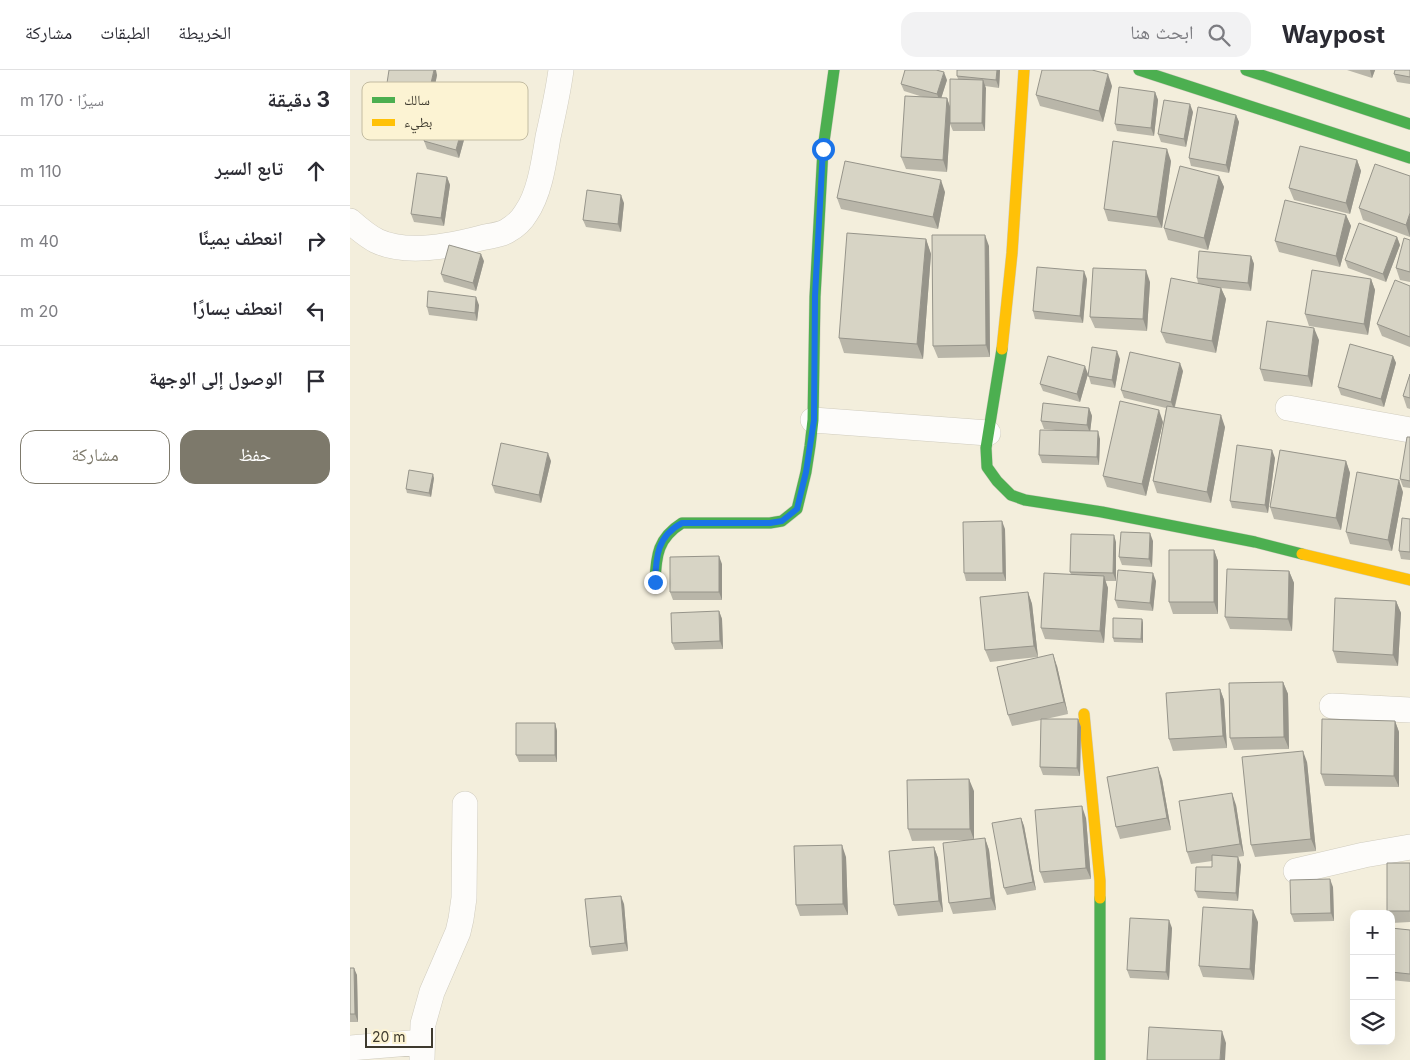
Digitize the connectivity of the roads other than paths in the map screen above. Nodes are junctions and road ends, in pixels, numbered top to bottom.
1 (561, 70) edge
2 (834, 70) edge
3 (1024, 70) edge
4 (1139, 70) edge
5 (1246, 70) edge
6 (1410, 124) edge
7 (1410, 158) edge
8 (350, 220) edge
9 (1288, 408) dead end
10 (814, 420) junction
11 (1410, 430) edge
12 (988, 432) junction
13 (1410, 580) edge
14 (655, 582) dead end
15 (1332, 706) dead end
16 (1410, 710) edge
17 (1084, 714) dead end
18 (465, 804) dead end
19 (1410, 847) edge
20 (1296, 871) dead end
21 (350, 1048) edge
22 (422, 1051) edge
23 (1100, 1060) edge

1 - 8 street
2 - 10 street
3 - 12 street
4 - 7 street
5 - 6 street
9 - 11 street
10 - 12 street
10 - 14 street
12 - 13 street
15 - 16 street
17 - 23 street
18 - 22 street
19 - 20 street
21 - 22 street

